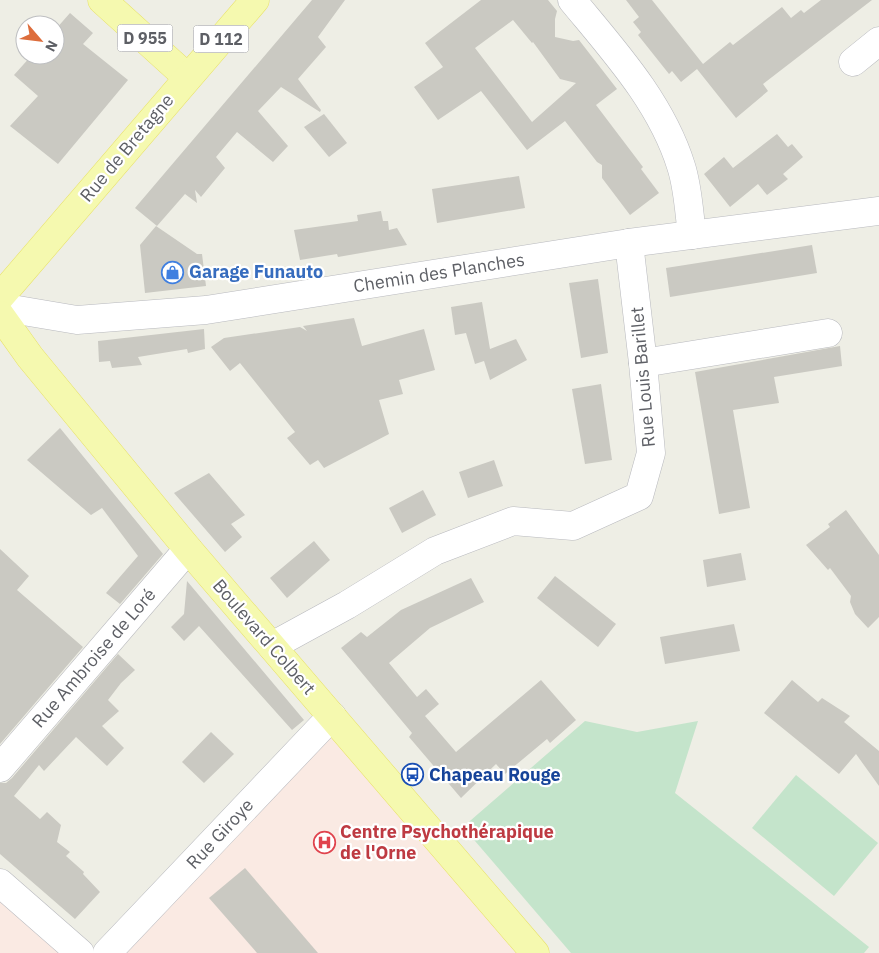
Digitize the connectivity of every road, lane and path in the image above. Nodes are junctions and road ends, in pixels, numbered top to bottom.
1 (102, 0) edge
2 (255, 0) edge
3 (572, 0) edge
4 (879, 41) edge
5 (853, 62) dead end
6 (187, 77) junction
7 (879, 211) edge
8 (692, 234) junction
9 (628, 243) junction
10 (0, 297) edge
11 (0, 306) edge
12 (0, 315) edge
13 (828, 333) dead end
14 (643, 363) junction
15 (188, 549) junction
16 (272, 646) junction
17 (332, 716) junction
18 (0, 768) edge
19 (0, 884) edge
20 (80, 953) edge
21 (107, 953) edge
22 (535, 953) edge

1 - 6 main road, D 955
2 - 6 main road, Rue de Bretagne / D 112
3 - 8 street
4 - 5 street
6 - 10 main road, Rue de Bretagne / D 112
7 - 8 street, Chemin des Planches
8 - 9 street, Chemin des Planches
9 - 11 street, Chemin des Planches
9 - 14 street, Rue Louis Barillet
12 - 15 main road, Boulevard Colbert
13 - 14 street
14 - 16 street, Rue Louis Barillet
15 - 16 main road, Boulevard Colbert
15 - 18 street, Rue Ambroise de Loré
16 - 17 main road, Boulevard Colbert
17 - 21 street, Rue Giroye
17 - 22 main road, Boulevard Colbert
19 - 20 street

